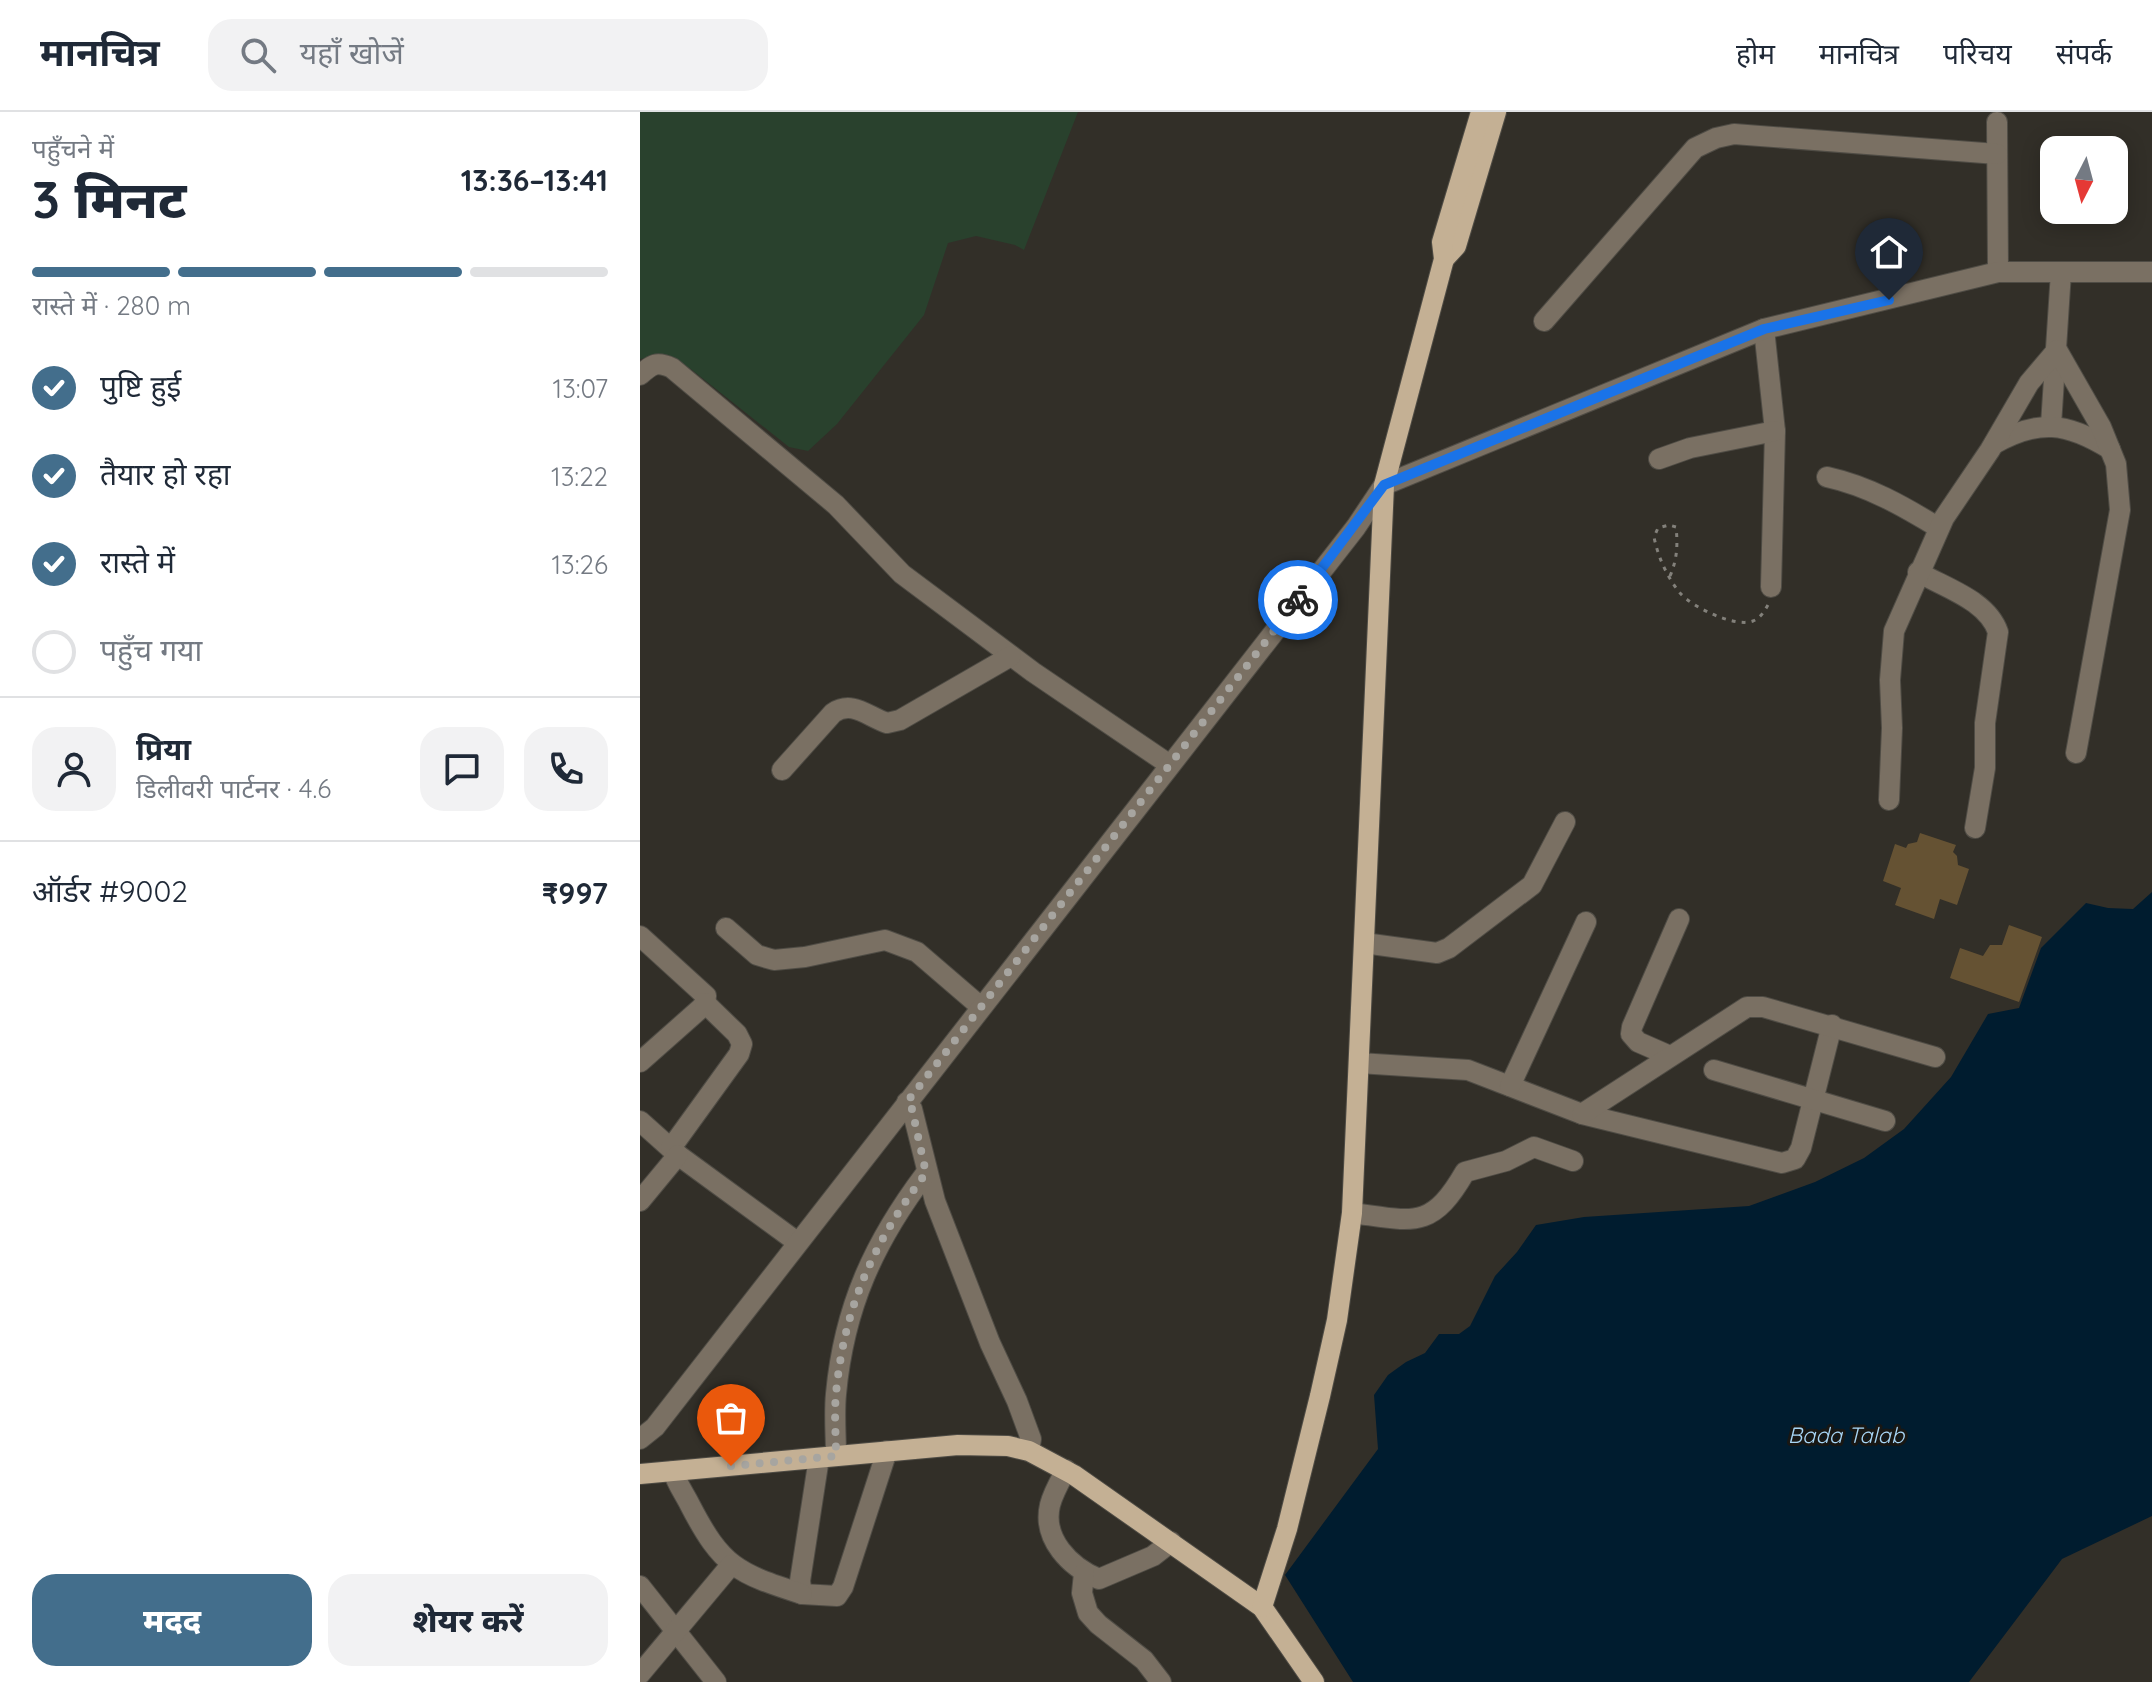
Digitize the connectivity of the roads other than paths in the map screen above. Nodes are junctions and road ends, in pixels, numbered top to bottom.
1 (1481, 112) edge
2 (1496, 112) edge
3 (1997, 122) dead end
4 (1997, 154) junction
5 (1444, 259) junction
6 (1998, 272) junction
7 (2061, 272) junction
8 (2152, 272) edge
9 (1544, 321) dead end
10 (1764, 329) junction
11 (2057, 350) junction
12 (640, 375) edge
13 (2051, 425) junction
14 (1775, 431) junction
15 (1994, 444) junction
16 (2110, 449) junction
17 (1659, 459) dead end
18 (1827, 477) dead end
19 (1384, 485) junction
20 (1939, 528) junction
21 (1918, 572) junction
22 (1771, 587) road end
23 (1011, 656) junction
24 (2076, 753) dead end
25 (1170, 765) junction
26 (782, 770) dead end
27 (1889, 800) dead end
28 (1565, 822) dead end
29 (1975, 828) dead end
30 (1679, 919) dead end
31 (1586, 922) dead end
32 (726, 928) dead end
33 (640, 936) edge
34 (1364, 943) junction
35 (705, 1003) junction
36 (981, 1007) junction
37 (1832, 1025) junction
38 (1670, 1056) junction
39 (1935, 1057) dead end
40 (640, 1062) edge
41 (1359, 1063) junction
42 (1714, 1070) dead end
43 (1510, 1086) junction
44 (1813, 1098) junction
45 (907, 1102) junction
46 (1582, 1114) junction
47 (640, 1121) edge
48 (1885, 1121) dead end
49 (674, 1151) junction
50 (1573, 1161) dead end
51 (926, 1173) junction
52 (640, 1201) edge
53 (1352, 1213) junction
54 (797, 1242) junction
55 (640, 1439) edge
56 (887, 1451) junction
57 (1029, 1451) junction
58 (827, 1457) junction
59 (1066, 1470) junction
60 (673, 1471) junction
61 (640, 1474) edge
62 (1171, 1542) junction
63 (731, 1565) junction
64 (1084, 1573) junction
65 (640, 1586) edge
66 (802, 1594) junction
67 (1262, 1607) junction
68 (675, 1629) junction
69 (640, 1674) edge
70 (716, 1682) edge
71 (1161, 1682) edge
72 (1314, 1682) edge

1 - 5 main road
2 - 5 main road
3 - 4 street
4 - 6 street
4 - 9 street
5 - 19 main road
6 - 7 street
6 - 10 street
7 - 8 street
7 - 11 street
10 - 14 street
10 - 19 street
11 - 13 street
11 - 15 street
11 - 16 street
12 - 23 street
13 - 15 street
13 - 16 street
14 - 17 street
14 - 22 street
15 - 20 street
16 - 24 street
18 - 20 street
19 - 25 street
19 - 34 main road
20 - 21 street
21 - 27 street
21 - 29 street
23 - 25 street
23 - 26 street
25 - 36 street
28 - 34 street
30 - 38 street
31 - 43 street
32 - 36 street
33 - 35 street
34 - 41 main road
35 - 40 street
35 - 49 street
36 - 45 street
37 - 38 street
37 - 39 street
37 - 44 street
38 - 46 street
41 - 43 street
41 - 53 main road
42 - 44 street
43 - 46 street
44 - 46 street
44 - 48 street
45 - 51 street
45 - 54 street
47 - 49 street
49 - 52 street
49 - 54 street
50 - 53 street
51 - 57 street
51 - 58 street
53 - 67 main road
54 - 55 street
56 - 57 main road
56 - 58 main road
56 - 66 street
57 - 59 main road
58 - 60 main road
58 - 66 street
59 - 62 main road
59 - 64 street
60 - 61 main road
60 - 63 street
62 - 64 street
62 - 67 main road
63 - 66 street
63 - 68 street
64 - 71 street
65 - 68 street
67 - 72 main road
68 - 69 street
68 - 70 street

